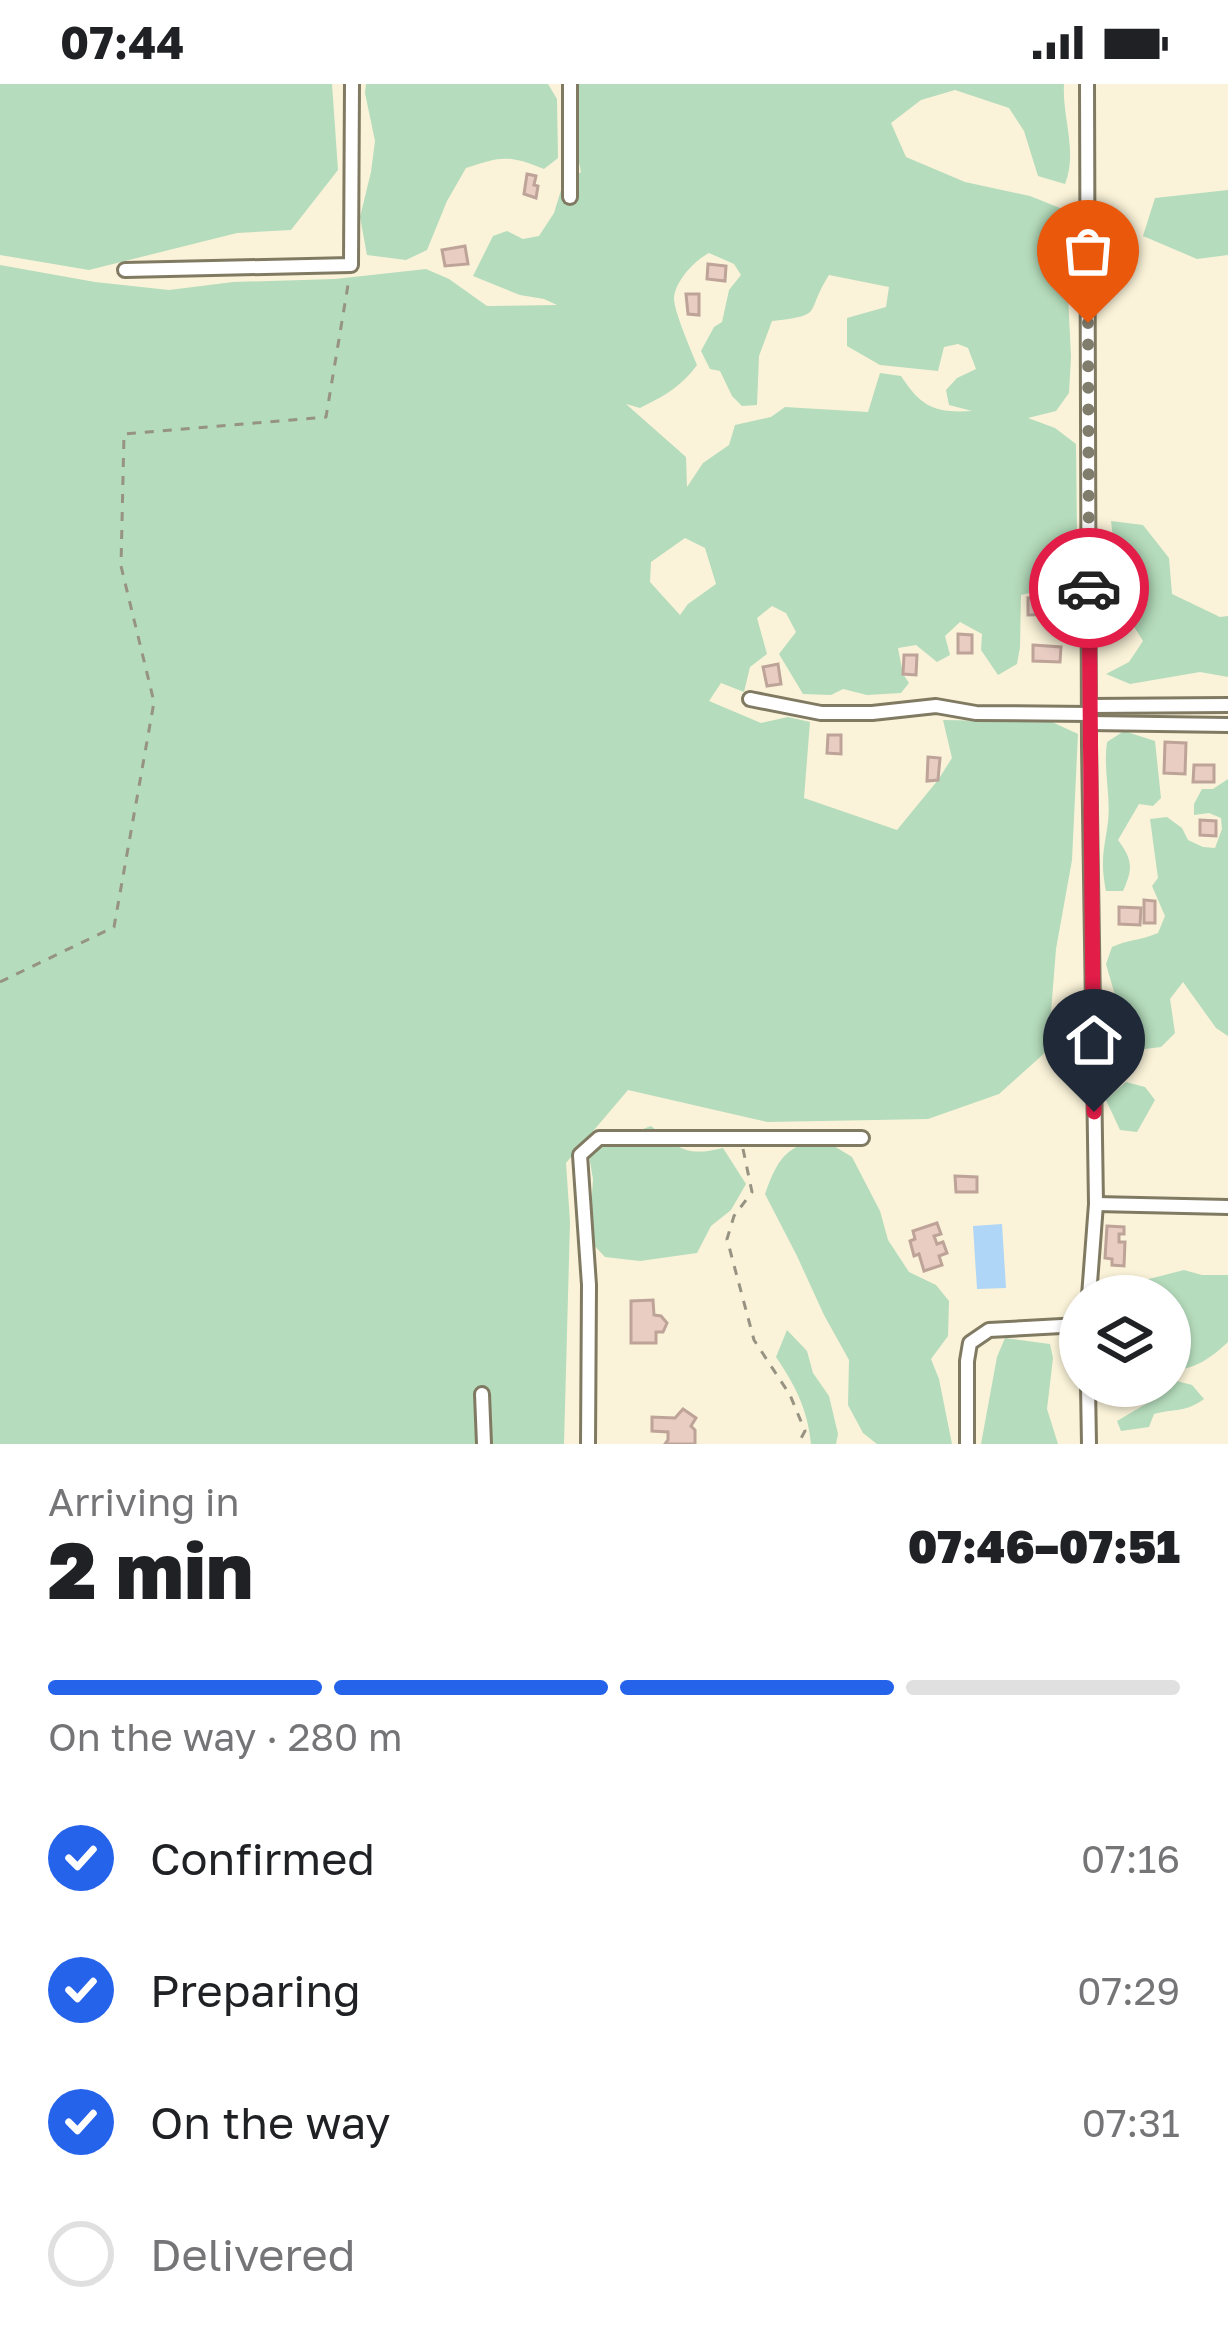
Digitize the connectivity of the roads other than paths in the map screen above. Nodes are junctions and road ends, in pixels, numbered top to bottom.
1 (352, 84) edge
2 (570, 84) edge
3 (1087, 84) edge
4 (570, 197) dead end
5 (125, 270) dead end
6 (750, 699) dead end
7 (1228, 705) edge
8 (1089, 714) junction
9 (1228, 724) edge
10 (862, 1138) dead end
11 (1096, 1204) junction
12 (1228, 1208) edge
13 (1091, 1275) edge
14 (1059, 1326) edge
15 (482, 1394) dead end
16 (1088, 1407) edge
17 (484, 1444) edge
18 (588, 1444) edge
19 (967, 1444) edge
20 (1089, 1444) edge

1 - 5 street
2 - 4 street
3 - 8 street
6 - 8 street
7 - 8 street
8 - 9 street
8 - 11 street
10 - 18 street
11 - 12 street
11 - 13 street
14 - 19 street
15 - 17 street
16 - 20 street

